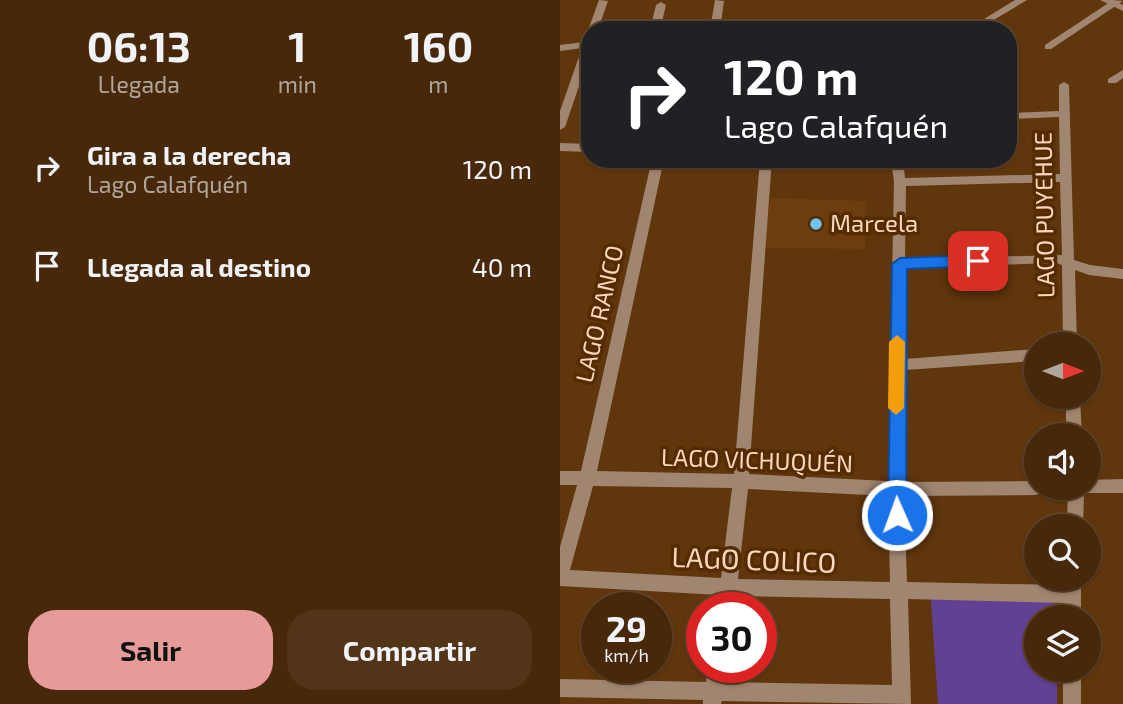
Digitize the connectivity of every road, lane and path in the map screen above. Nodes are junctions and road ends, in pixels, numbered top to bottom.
1 (1022, 0) edge
2 (603, 1) edge
3 (719, 1) edge
4 (1116, 3) edge
5 (661, 5) dead end
6 (989, 19) dead end
7 (596, 21) edge
8 (657, 21) edge
9 (716, 21) edge
10 (581, 44) edge
11 (1048, 47) dead end
12 (560, 48) edge
13 (581, 66) edge
14 (1123, 73) edge
15 (1111, 81) dead end
16 (1064, 85) dead end
17 (574, 86) junction
18 (560, 87) edge
19 (1065, 114) junction
20 (1017, 116) edge
21 (560, 127) edge
22 (560, 147) edge
23 (581, 148) edge
24 (656, 168) edge
25 (765, 168) edge
26 (898, 168) edge
27 (1066, 178) junction
28 (900, 182) junction
29 (1068, 263) junction
30 (900, 264) junction
31 (1123, 274) edge
32 (1070, 332) edge
33 (1024, 356) edge
34 (896, 365) junction
35 (560, 478) edge
36 (587, 479) junction
37 (741, 481) junction
38 (1123, 486) edge
39 (1101, 487) edge
40 (1024, 488) edge
41 (896, 489) junction
42 (560, 578) edge
43 (729, 587) junction
44 (1024, 588) edge
45 (728, 592) edge
46 (900, 592) junction
47 (1072, 682) edge
48 (560, 688) edge
49 (713, 698) edge
50 (902, 699) edge
51 (1072, 704) edge

1 - 6 street
2 - 7 street
3 - 9 street
4 - 11 street
5 - 8 street
10 - 12 street
13 - 17 street
14 - 15 street
16 - 19 street, LAGO PUYEHUE
17 - 18 street
17 - 21 street
19 - 20 street
19 - 27 street, LAGO PUYEHUE
22 - 23 street
24 - 36 street, LAGO RANCO
25 - 37 street
26 - 28 street
27 - 28 street
27 - 29 street, LAGO PUYEHUE
28 - 30 street
29 - 30 street
29 - 31 street
29 - 32 street, LAGO PUYEHUE
30 - 34 street
33 - 34 street
34 - 41 street
35 - 36 street, LAGO VICHUQUÉN
36 - 37 street, LAGO VICHUQUÉN
36 - 42 street, LAGO RANCO
37 - 41 street, LAGO VICHUQUÉN
37 - 43 street
38 - 39 street
40 - 41 street, LAGO VICHUQUÉN
41 - 46 street
42 - 43 street, LAGO COLICO
43 - 45 street
43 - 46 street, LAGO COLICO
44 - 46 street, LAGO COLICO
46 - 50 street
47 - 51 street
48 - 49 street
49 - 50 street

